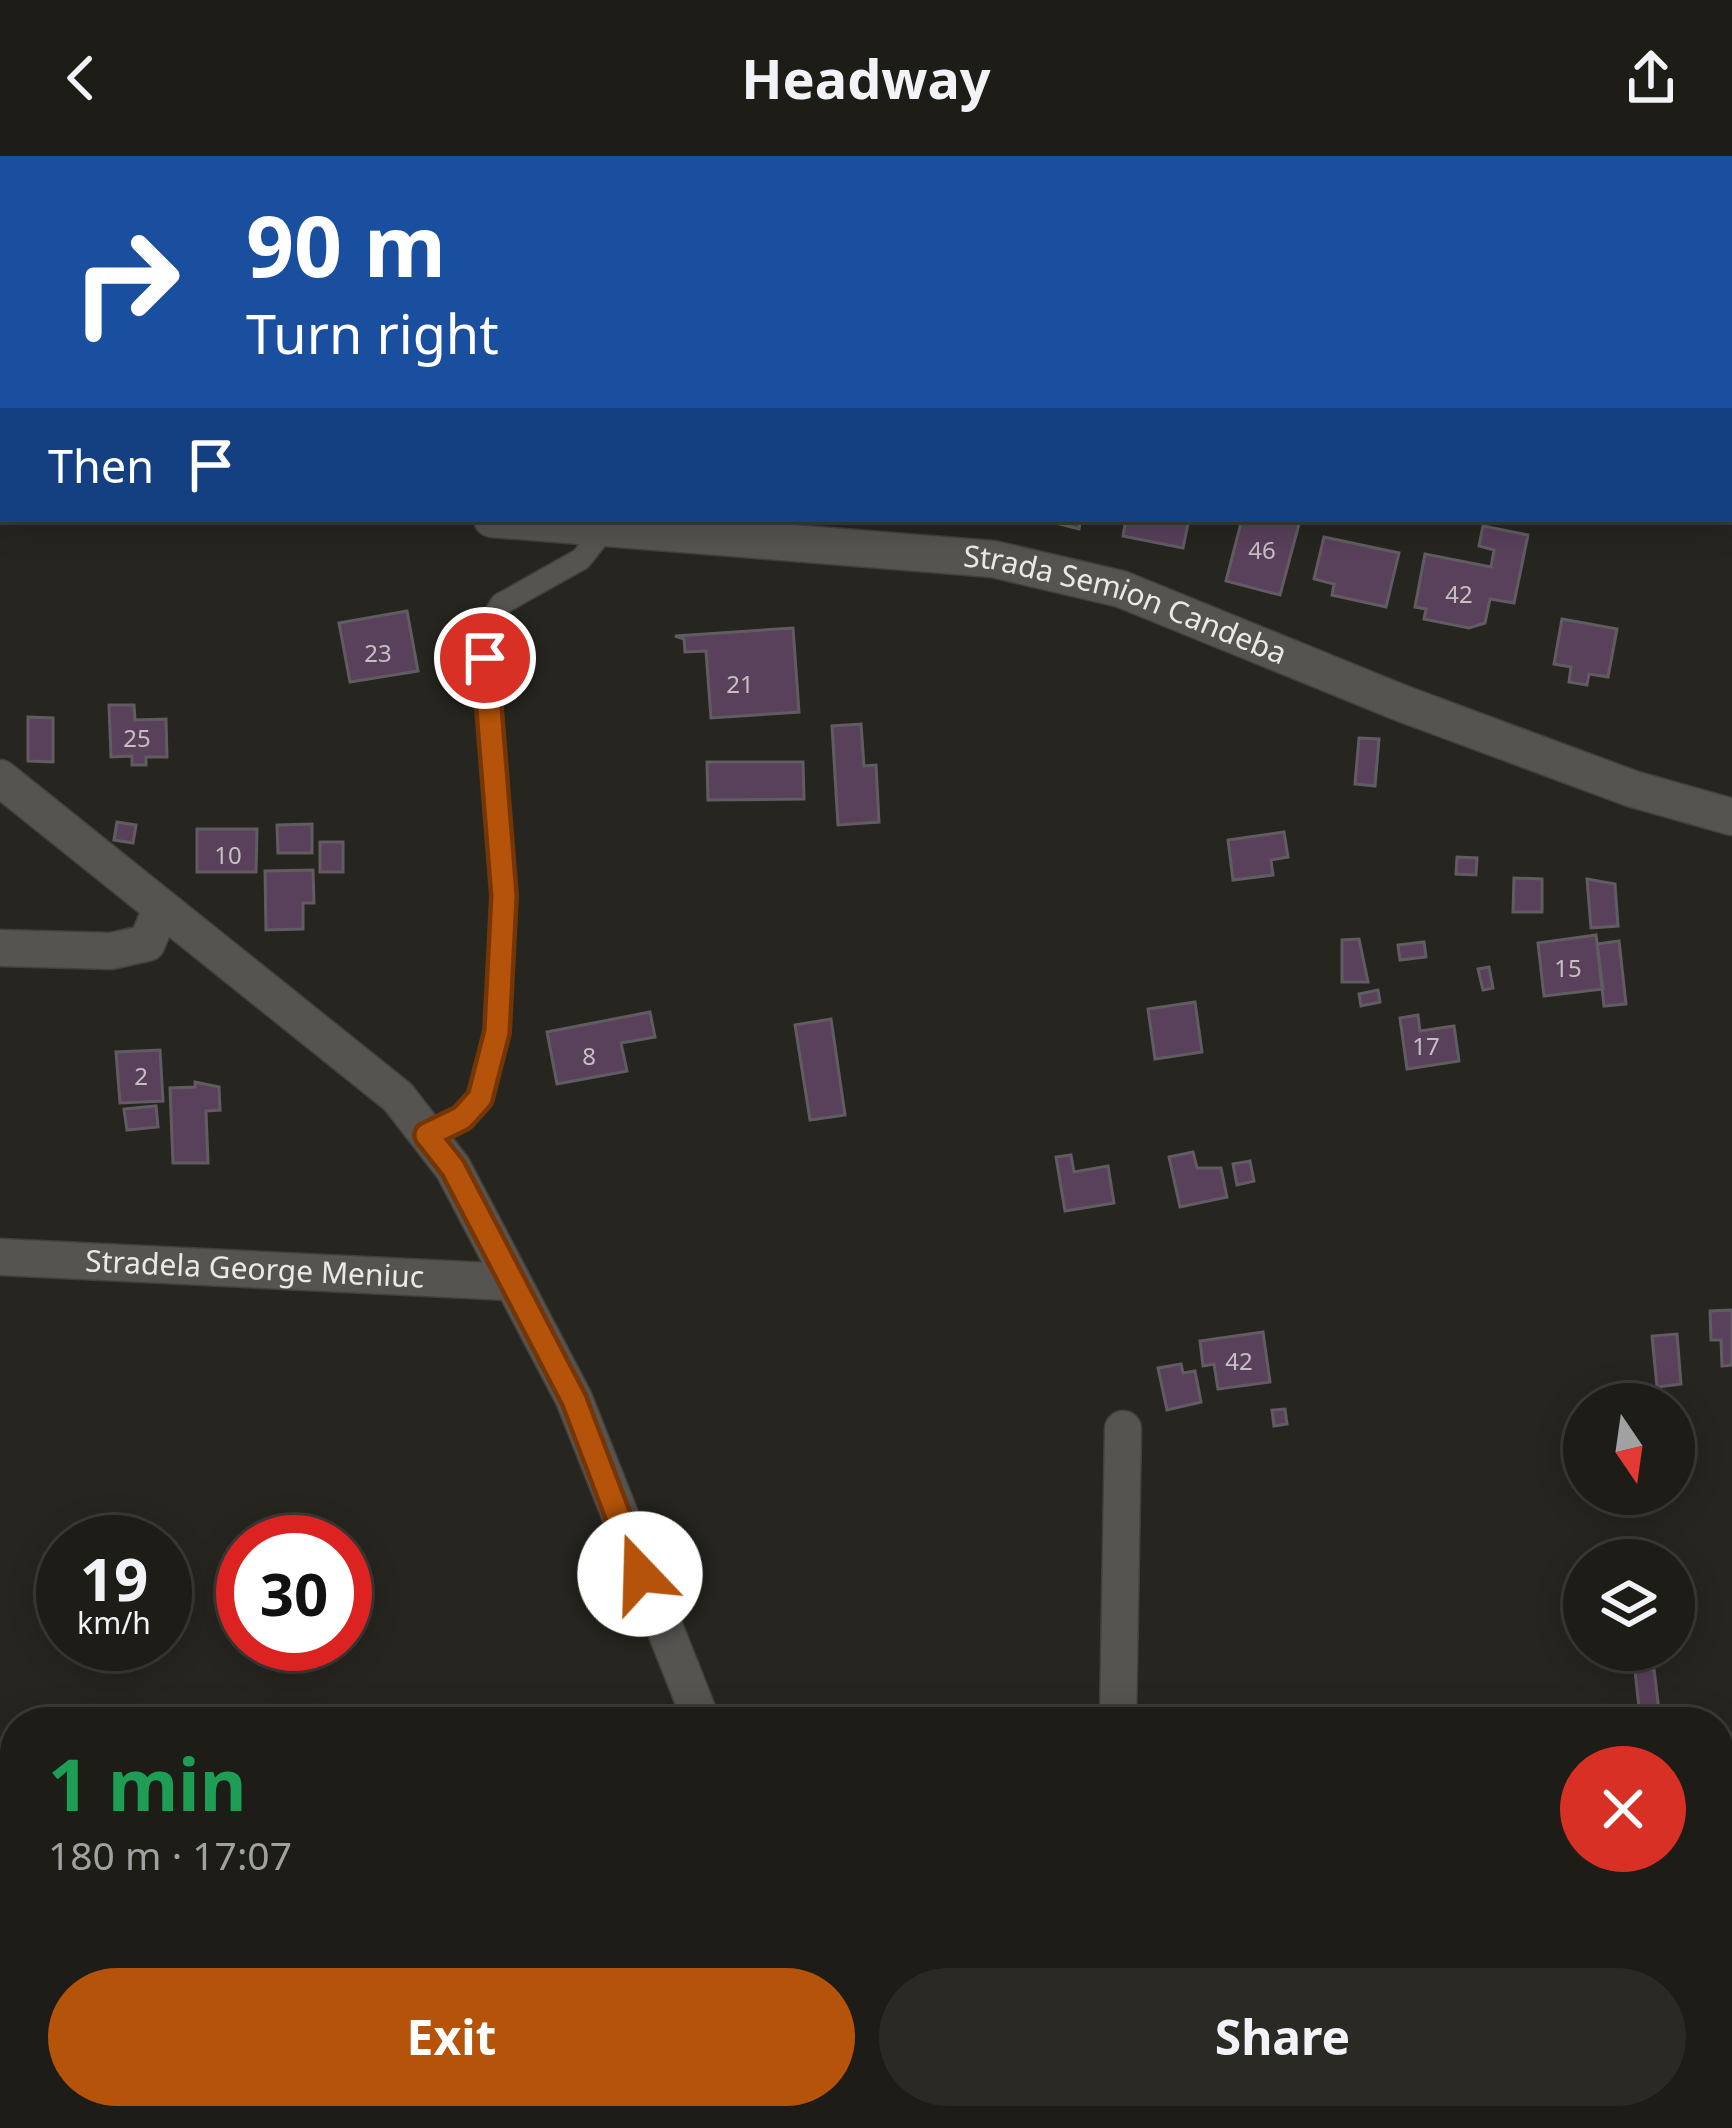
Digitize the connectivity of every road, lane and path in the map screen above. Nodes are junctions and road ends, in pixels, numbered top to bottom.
1 (523, 522) edge
2 (604, 530) junction
3 (0, 778) edge
4 (1732, 817) edge
5 (160, 909) junction
6 (0, 948) edge
7 (427, 1135) junction
8 (0, 1257) edge
9 (508, 1282) junction
10 (1123, 1429) dead end
11 (696, 1707) edge
12 (1119, 1707) edge

1 - 2 street, Strada Semion Candeba
2 - 4 street, Strada Semion Candeba
2 - 7 lane
3 - 5 street
5 - 6 street
5 - 7 street
7 - 9 street
8 - 9 street, Stradela George Meniuc
9 - 11 street
10 - 12 street

